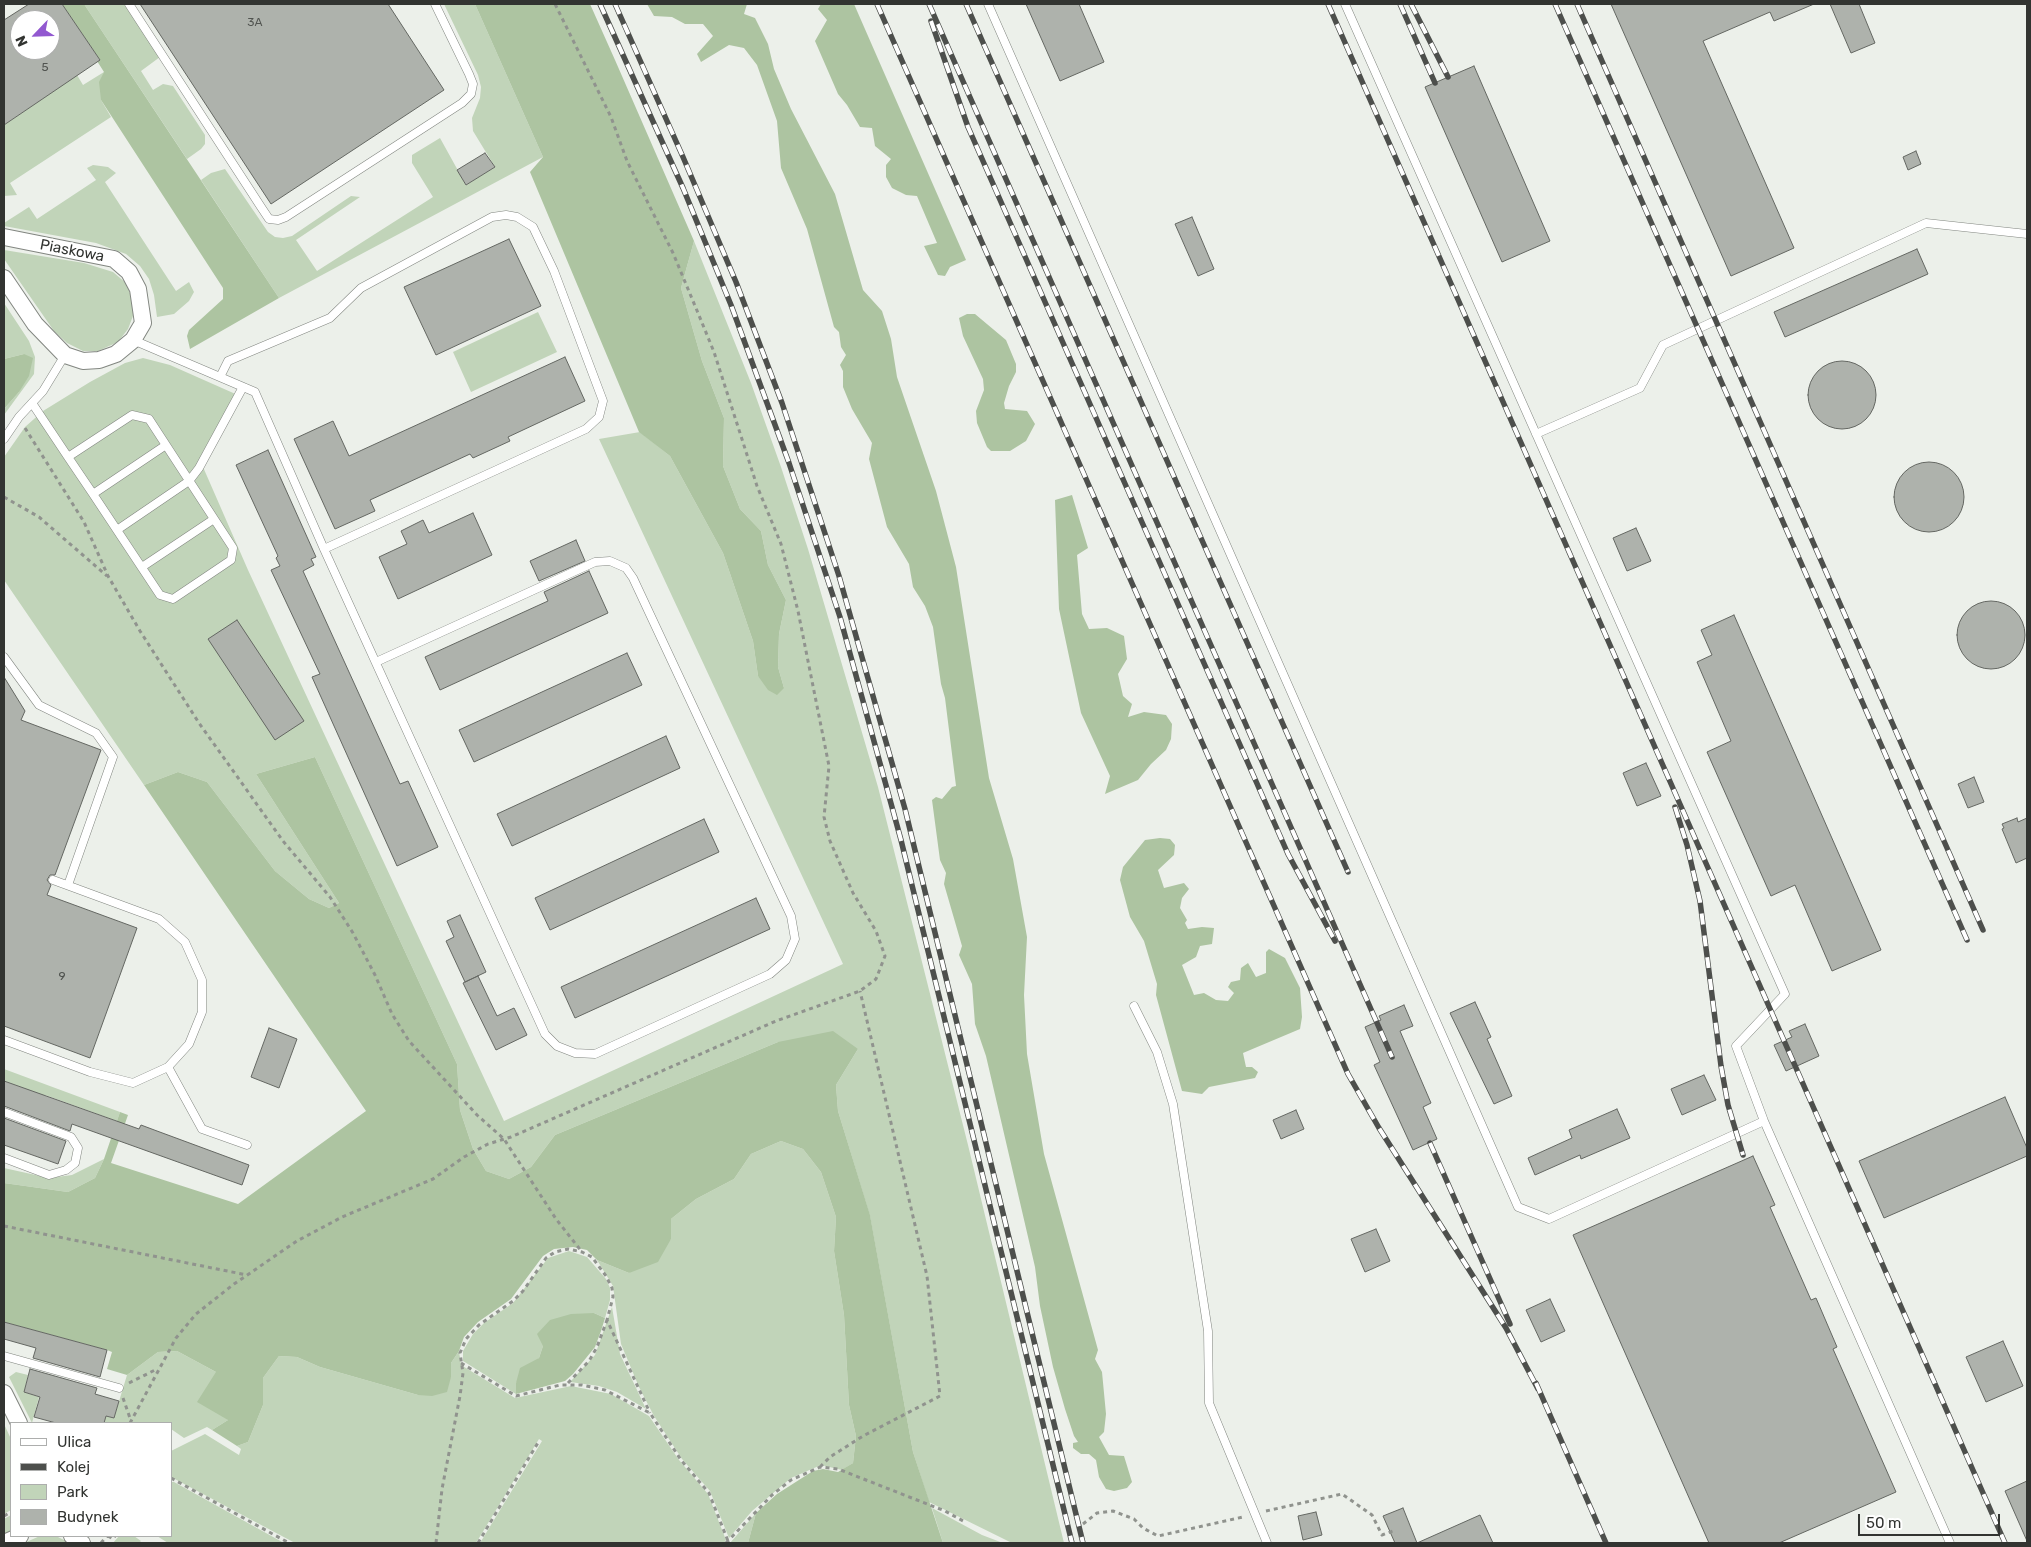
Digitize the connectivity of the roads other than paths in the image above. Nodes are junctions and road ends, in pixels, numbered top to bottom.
1 (129, 4) edge
2 (435, 4) edge
3 (988, 4) edge
4 (1344, 4) edge
5 (2027, 234) edge
6 (4, 237) edge
7 (4, 278) edge
8 (133, 340) junction
9 (64, 355) junction
10 (220, 377) junction
11 (243, 387) junction
12 (32, 403) junction
13 (1536, 434) junction
14 (4, 439) edge
15 (166, 445) junction
16 (68, 457) junction
17 (190, 481) junction
18 (93, 494) junction
19 (214, 519) junction
20 (117, 530) junction
21 (324, 549) junction
22 (142, 567) junction
23 (4, 657) edge
24 (376, 662) junction
25 (53, 880) dead end
26 (68, 885) junction
27 (1134, 1006) dead end
28 (4, 1040) edge
29 (168, 1067) junction
30 (4, 1112) edge
31 (1764, 1121) junction
32 (247, 1146) dead end
33 (4, 1158) edge
34 (4, 1356) edge
35 (119, 1388) road end
36 (4, 1394) edge
37 (18, 1422) edge
38 (18, 1537) edge
39 (4, 1543) edge
40 (1267, 1543) edge
41 (1950, 1543) edge

1 - 2 lane
3 - 31 lane
4 - 13 lane
5 - 13 lane
6 - 8 street, Piaskowa
7 - 9 street
8 - 9 street
8 - 10 lane
9 - 12 lane
10 - 11 lane
10 - 21 lane
11 - 17 lane
11 - 21 lane
12 - 14 lane
12 - 16 lane
13 - 31 lane
15 - 16 lane
15 - 17 lane
15 - 18 lane
16 - 18 lane
17 - 19 lane
17 - 20 lane
18 - 20 lane
19 - 22 lane
19 - 22 lane
20 - 22 lane
21 - 24 lane
23 - 26 lane
24 - 24 lane
25 - 26 lane
26 - 29 lane
27 - 40 lane
28 - 29 lane
29 - 32 lane
30 - 33 lane
31 - 41 lane
34 - 35 lane
36 - 37 street
38 - 39 street

